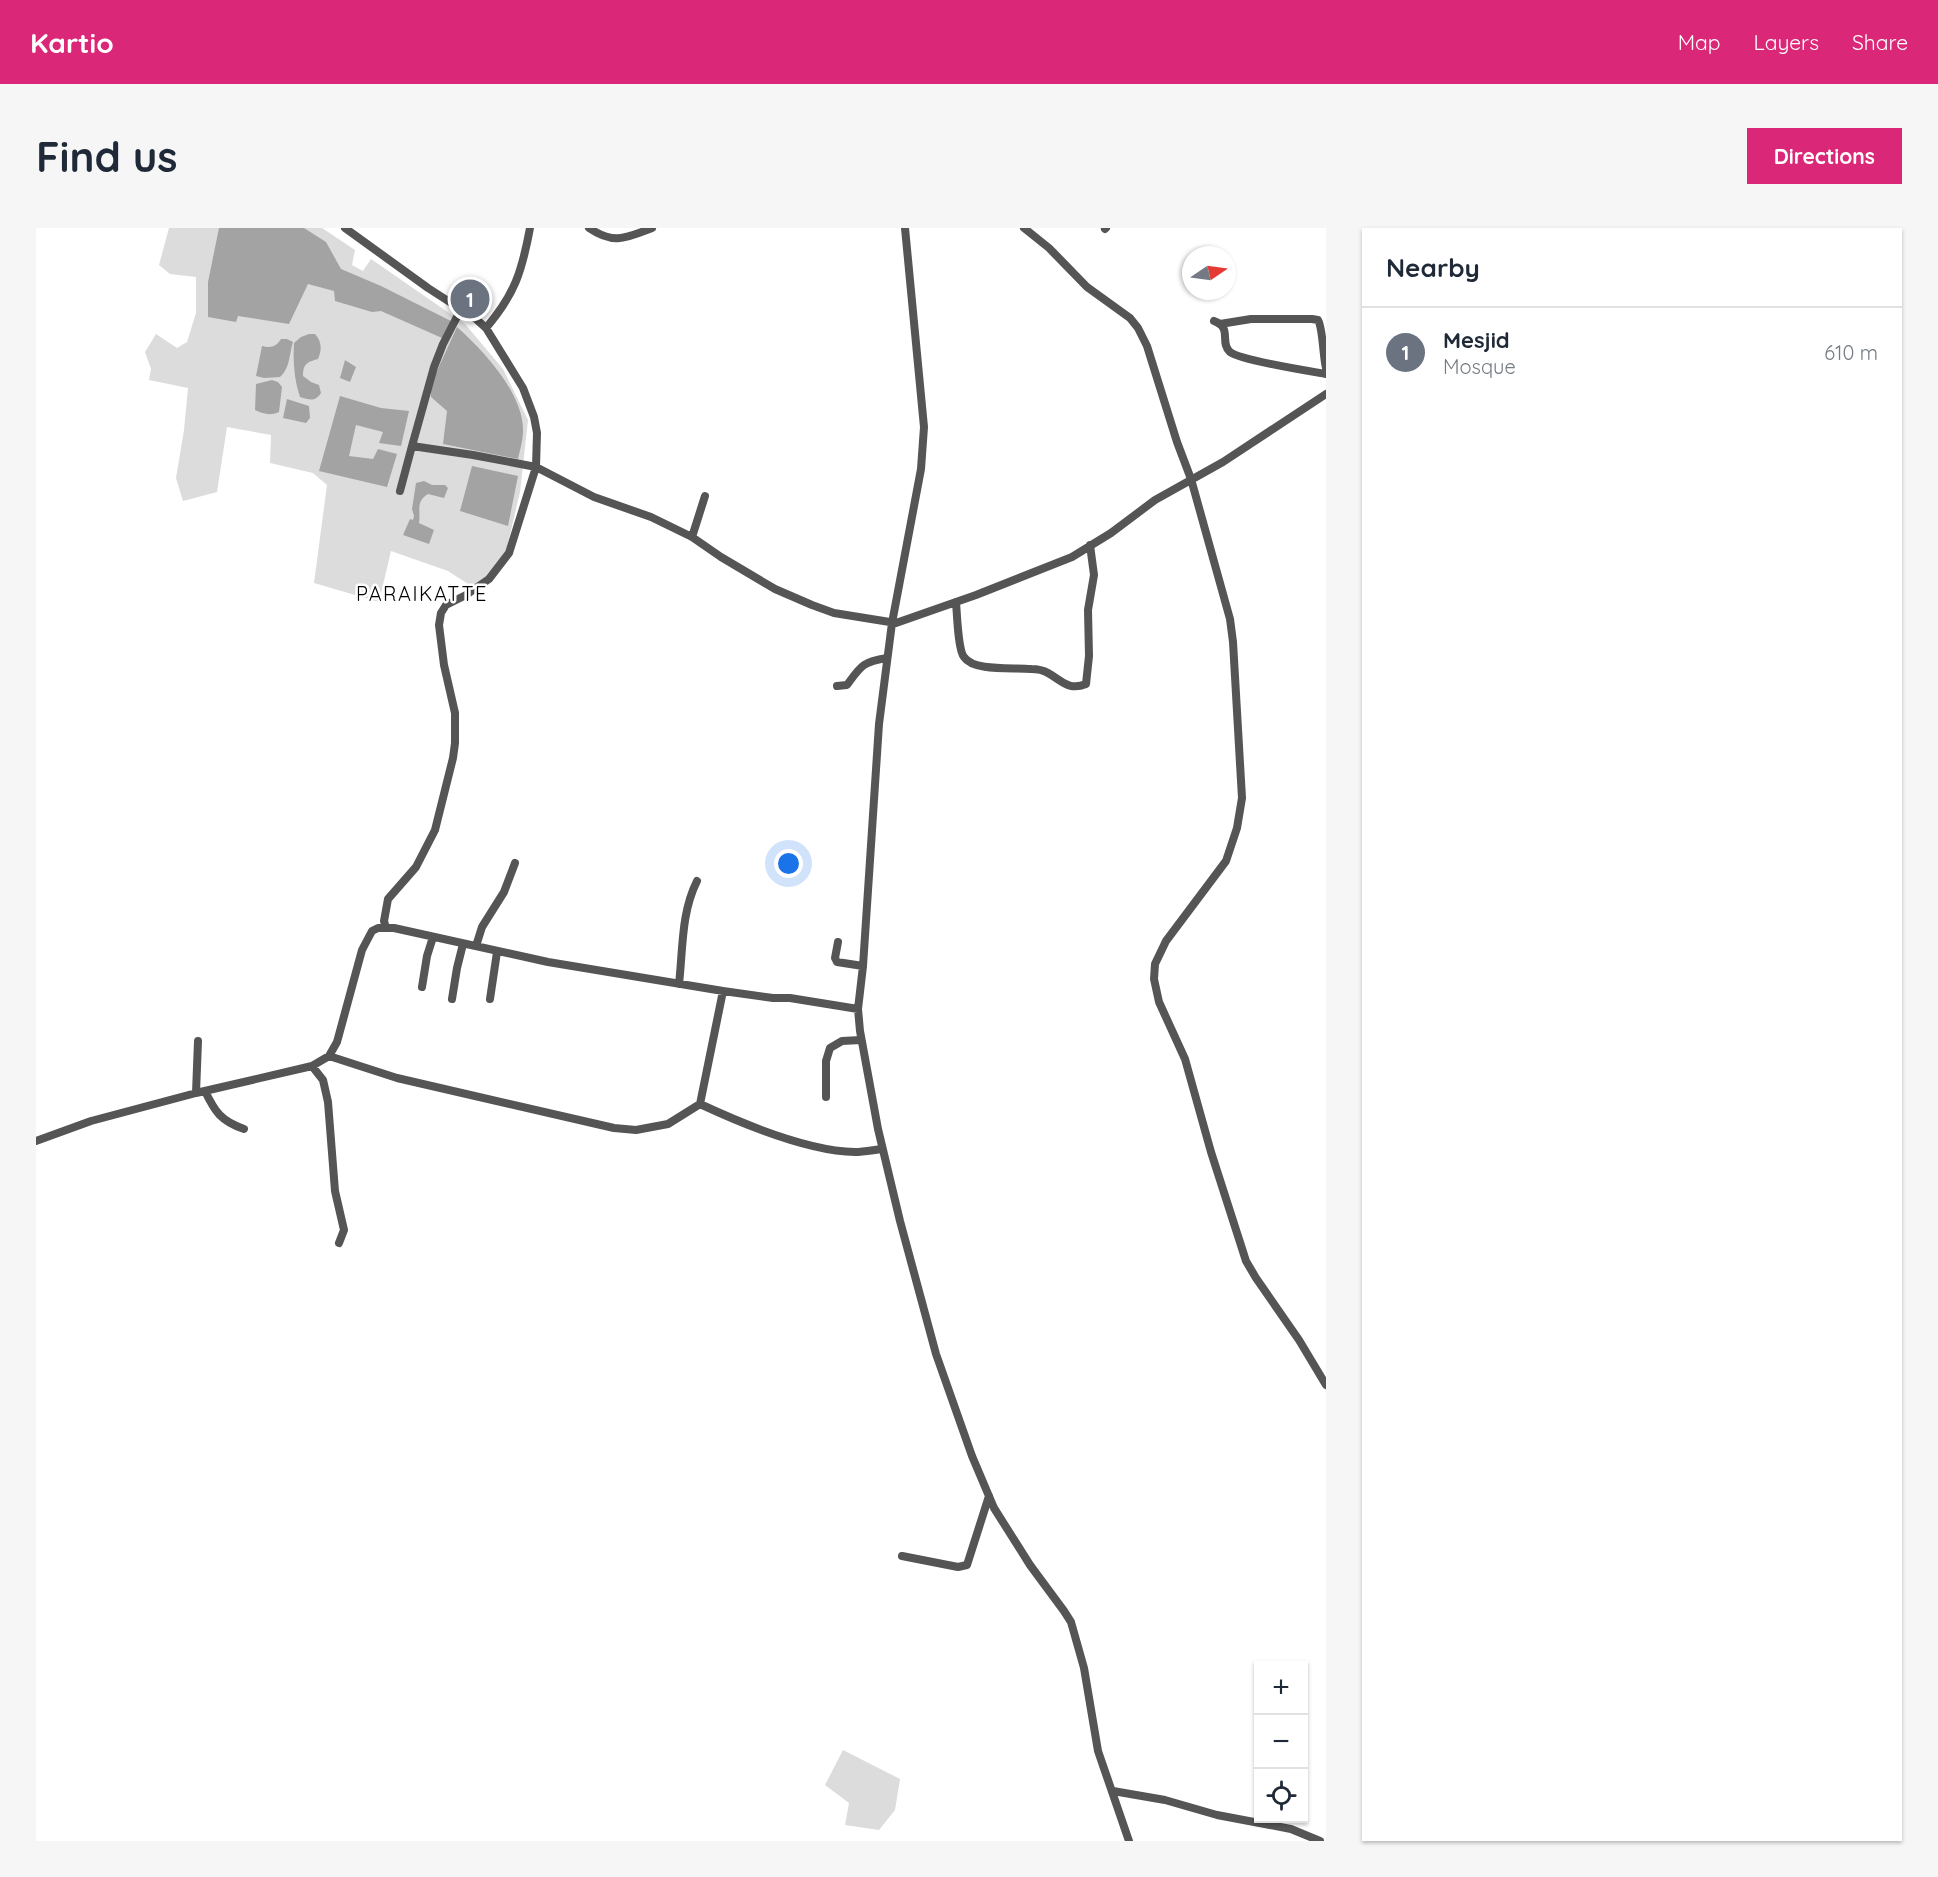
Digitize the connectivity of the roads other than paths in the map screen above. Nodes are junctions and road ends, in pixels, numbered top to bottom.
1 (345, 228) edge
2 (530, 228) edge
3 (589, 228) edge
4 (652, 228) edge
5 (905, 228) edge
6 (1024, 228) edge
7 (461, 309) junction
8 (486, 328) junction
9 (1326, 369) edge
10 (1326, 374) edge
11 (1326, 394) edge
12 (412, 446) junction
13 (536, 466) junction
14 (1191, 479) junction
15 (400, 491) dead end
16 (705, 496) dead end
17 (692, 537) junction
18 (1090, 545) junction
19 (956, 602) junction
20 (892, 623) junction
21 (887, 658) junction
22 (837, 686) dead end
23 (515, 863) dead end
24 (697, 881) dead end
25 (386, 928) junction
26 (433, 937) junction
27 (838, 942) dead end
28 (463, 944) junction
29 (476, 946) junction
30 (497, 952) junction
31 (863, 966) junction
32 (679, 984) junction
33 (422, 987) dead end
34 (723, 991) junction
35 (452, 999) dead end
36 (490, 999) dead end
37 (858, 1009) junction
38 (861, 1040) junction
39 (198, 1041) dead end
40 (329, 1056) junction
41 (312, 1066) junction
42 (200, 1092) junction
43 (826, 1097) dead end
44 (700, 1104) junction
45 (244, 1128) dead end
46 (36, 1141) edge
47 (882, 1149) junction
48 (339, 1243) dead end
49 (1326, 1384) edge
50 (988, 1496) junction
51 (902, 1556) dead end
52 (1113, 1791) junction
53 (1129, 1841) edge
54 (1320, 1841) edge

1 - 7 street
2 - 8 street
3 - 4 street
5 - 20 street
6 - 14 street
7 - 8 street
7 - 12 street
8 - 13 street
9 - 10 street
11 - 14 street
12 - 13 street
12 - 15 street
13 - 17 street
13 - 25 street
14 - 18 street
14 - 49 street
16 - 17 street
17 - 20 street
18 - 19 street
18 - 19 street
19 - 20 street
20 - 21 street
21 - 22 street
21 - 31 street
23 - 29 street
24 - 32 street
25 - 26 street
25 - 40 street
26 - 28 street
26 - 33 street
27 - 31 street
28 - 29 street
28 - 35 street
29 - 30 street
30 - 32 street
30 - 36 street
31 - 37 street
32 - 34 street
34 - 37 street
34 - 44 street
37 - 38 street
38 - 43 street
38 - 47 street
39 - 42 street
40 - 41 street
40 - 44 street
41 - 42 street
41 - 48 street
42 - 45 street
42 - 46 street
44 - 47 street
47 - 50 street
50 - 51 street
50 - 52 street
52 - 53 street
52 - 54 street

